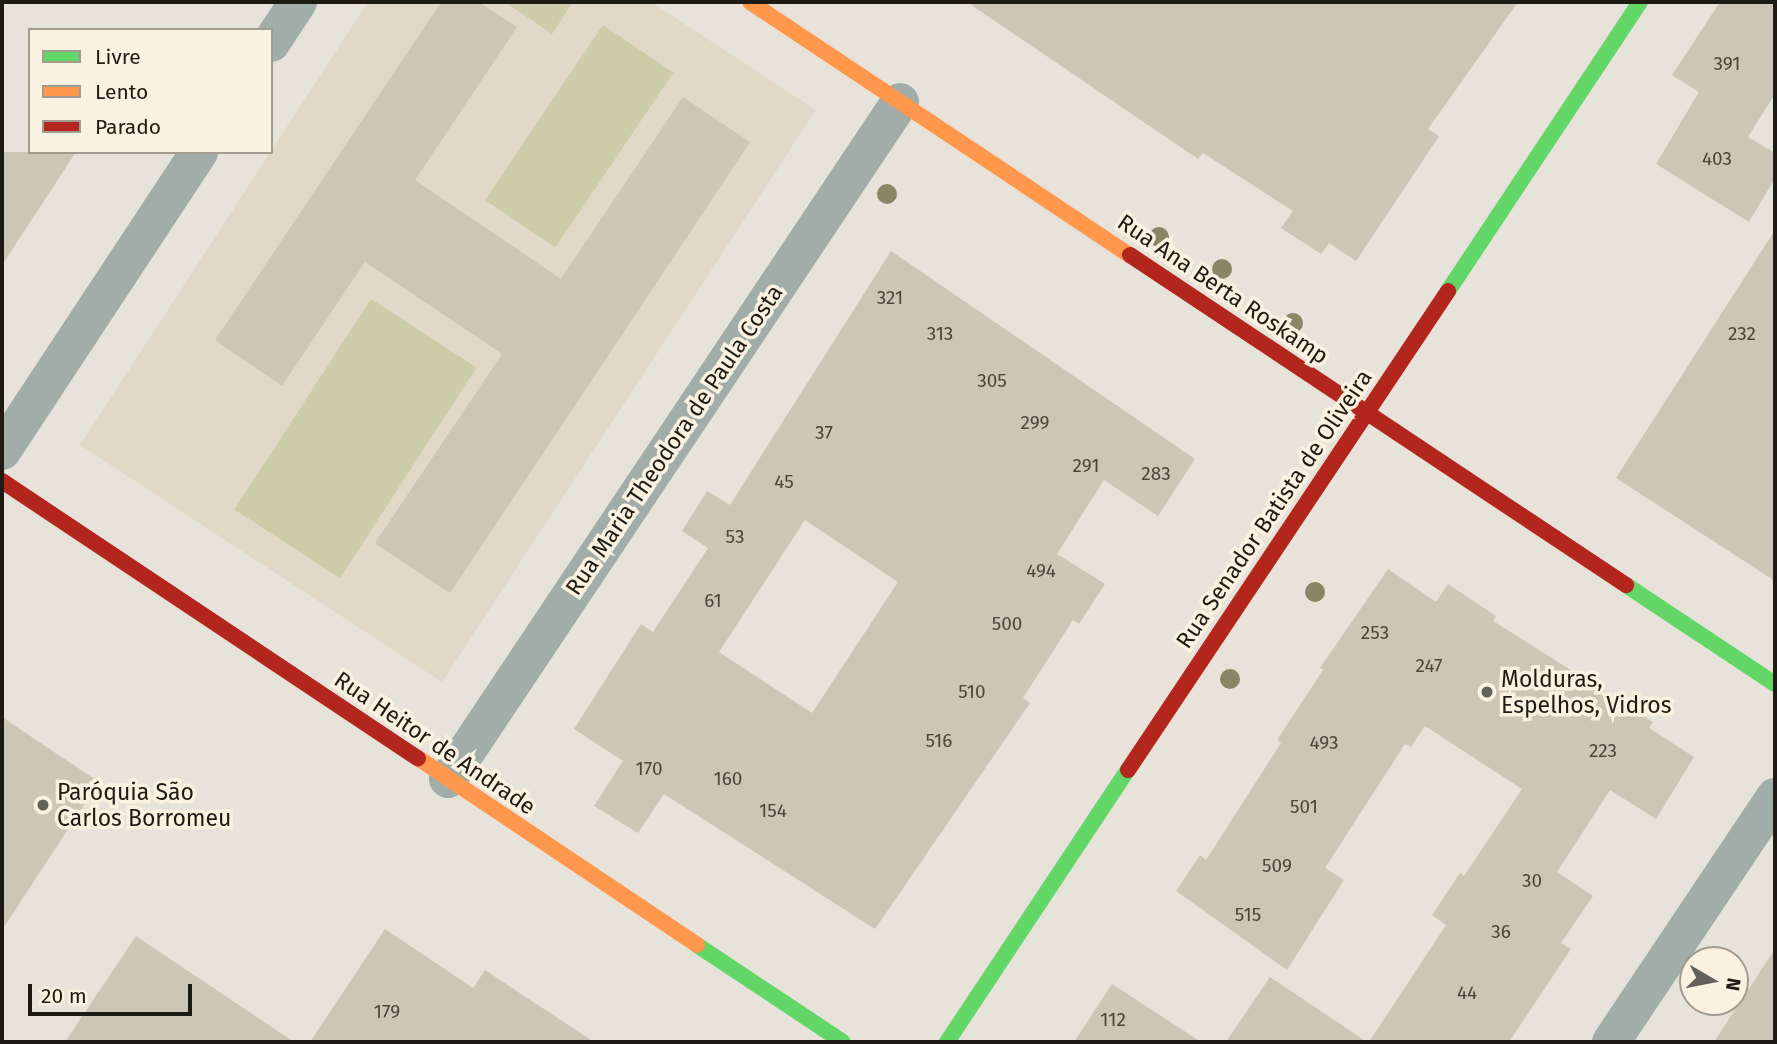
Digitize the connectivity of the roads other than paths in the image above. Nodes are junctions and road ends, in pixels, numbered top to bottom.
1 (299, 2) edge
2 (750, 2) edge
3 (1640, 2) edge
4 (273, 40) edge
5 (900, 102) junction
6 (198, 154) edge
7 (1366, 412) junction
8 (2, 451) edge
9 (2, 481) edge
10 (1775, 684) edge
11 (448, 779) junction
12 (1775, 797) edge
13 (844, 1042) edge
14 (947, 1042) edge
15 (1611, 1042) edge

1 - 4 street
2 - 5 street, Rua Ana Berta Roskamp
3 - 7 street, Rua Senador Batista de Oliveira
5 - 7 street, Rua Ana Berta Roskamp
5 - 11 street, Rua Maria Theodora de Paula Costa
6 - 8 street
7 - 10 street, Rua Ana Berta Roskamp
7 - 14 street, Rua Senador Batista de Oliveira
9 - 11 street, Rua Heitor de Andrade
11 - 13 street, Rua Heitor de Andrade
12 - 15 street

